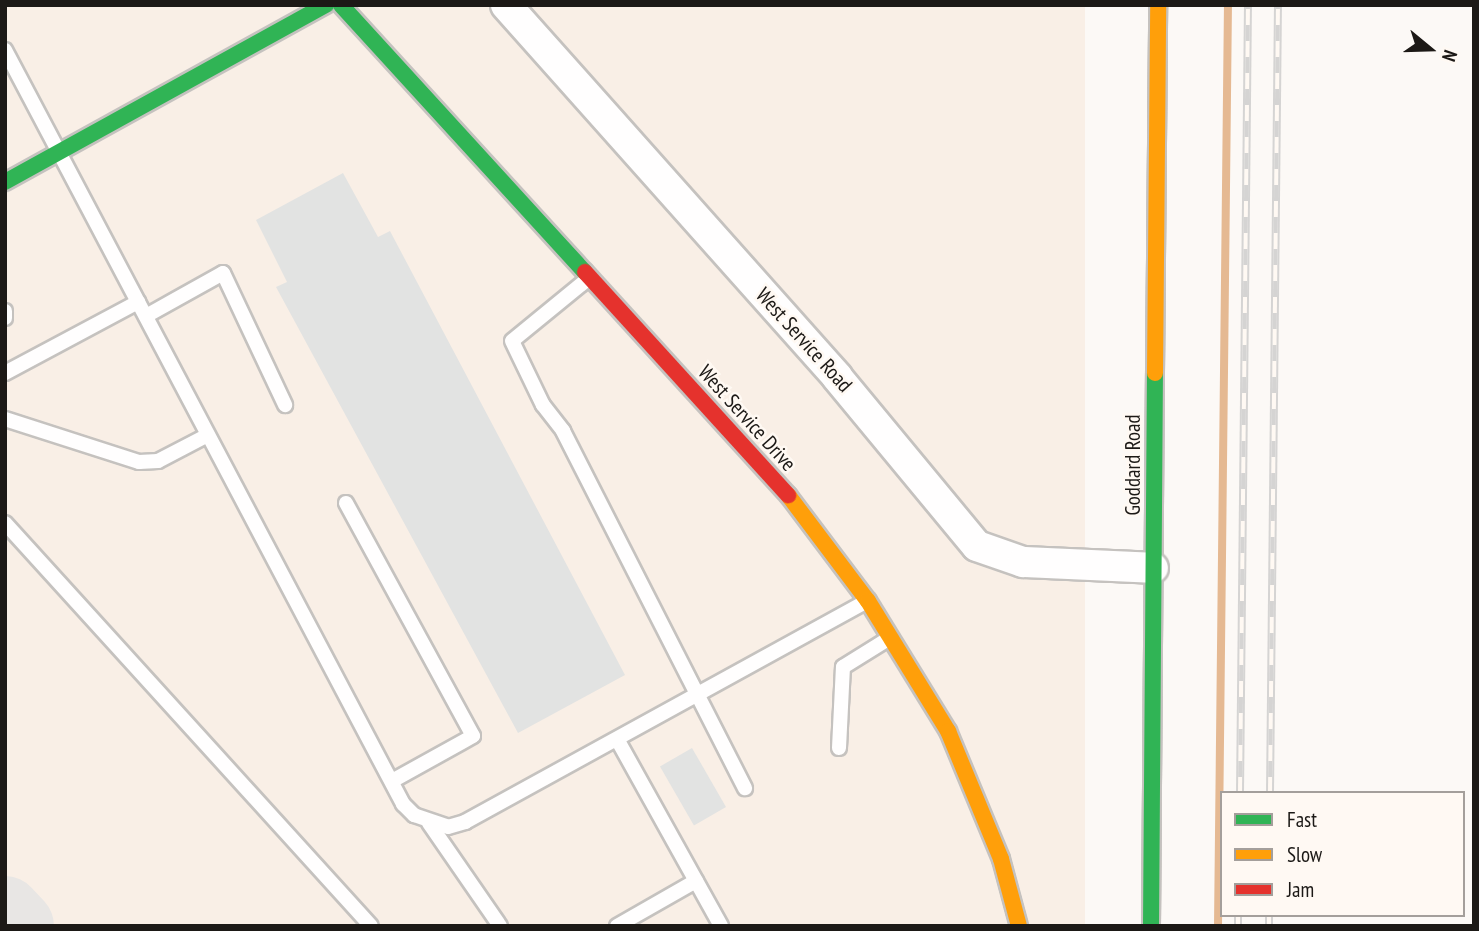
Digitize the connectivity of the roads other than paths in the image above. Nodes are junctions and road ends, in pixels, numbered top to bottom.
1 (327, 5) edge
2 (341, 5) edge
3 (506, 5) edge
4 (1158, 5) edge
5 (5, 50) edge
6 (60, 152) junction
7 (5, 181) edge
8 (590, 277) junction
9 (138, 302) junction
10 (5, 311) edge
11 (146, 316) junction
12 (5, 318) edge
13 (5, 373) edge
14 (285, 405) dead end
15 (5, 419) edge
16 (208, 435) junction
17 (346, 503) dead end
18 (5, 523) edge
19 (1153, 568) junction
20 (868, 601) junction
21 (890, 638) junction
22 (698, 694) junction
23 (617, 738) junction
24 (839, 748) dead end
25 (392, 781) junction
26 (745, 788) dead end
27 (429, 823) junction
28 (696, 881) junction
29 (372, 926) edge
30 (500, 926) edge
31 (617, 926) edge
32 (721, 926) edge
33 (1019, 926) edge
34 (1151, 926) edge

1 - 6 street
2 - 8 street, West Service Drive
3 - 19 street, West Service Road
4 - 19 street, Goddard Road
5 - 6 lane
6 - 7 street
6 - 9 lane
8 - 20 street, West Service Drive
8 - 22 lane
9 - 11 lane
9 - 13 lane
10 - 12 lane
11 - 14 lane
11 - 16 lane
15 - 16 lane
16 - 25 lane
17 - 25 lane
18 - 29 lane
19 - 34 street, Goddard Road
20 - 21 street, West Service Drive
20 - 22 lane
21 - 24 lane
21 - 33 street, West Service Drive
22 - 23 lane
22 - 26 lane
23 - 27 lane
23 - 28 lane
25 - 27 lane
27 - 30 lane
28 - 31 lane
28 - 32 lane

